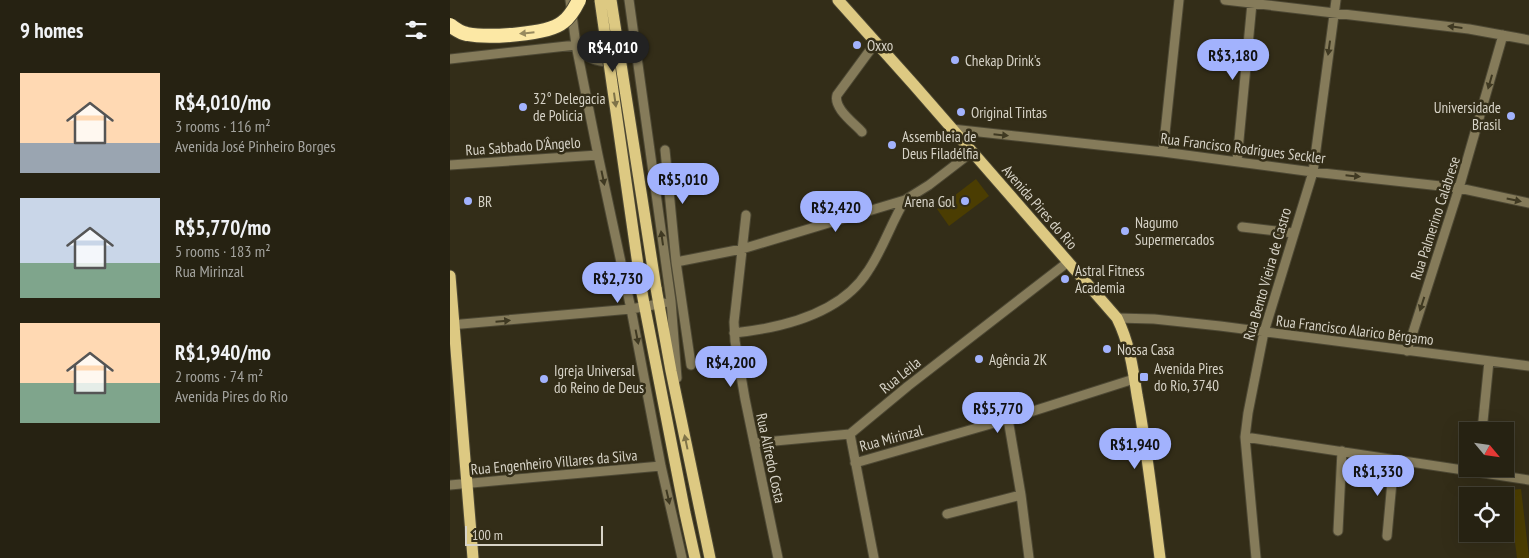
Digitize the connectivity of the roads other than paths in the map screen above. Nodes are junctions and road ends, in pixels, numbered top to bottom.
1 (570, 0) edge
2 (579, 0) edge
3 (600, 0) edge
4 (611, 0) edge
5 (629, 0) edge
6 (1179, 0) edge
7 (1225, 0) edge
8 (1336, 0) edge
9 (842, 3) edge
10 (1252, 3) junction
11 (1334, 12) junction
12 (450, 25) edge
13 (634, 35) junction
14 (1503, 35) junction
15 (1529, 40) edge
16 (876, 42) junction
17 (576, 45) junction
18 (451, 58) edge
19 (952, 129) junction
20 (862, 132) dead end
21 (665, 150) dead end
22 (972, 152) junction
23 (1163, 152) junction
24 (598, 155) junction
25 (1237, 161) junction
26 (450, 165) edge
27 (1313, 172) junction
28 (1460, 188) junction
29 (905, 200) junction
30 (1529, 203) edge
31 (746, 215) dead end
32 (1242, 227) dead end
33 (1293, 234) junction
34 (742, 249) junction
35 (676, 262) junction
36 (1068, 262) junction
37 (450, 276) edge
38 (671, 301) junction
39 (659, 305) junction
40 (645, 307) junction
41 (632, 309) junction
42 (1117, 318) junction
43 (452, 325) edge
44 (1264, 332) junction
45 (734, 333) junction
46 (1407, 351) junction
47 (1489, 361) junction
48 (691, 365) dead end
49 (1529, 366) edge
50 (1134, 379) junction
51 (679, 408) junction
52 (1008, 419) junction
53 (1483, 422) edge
54 (850, 434) junction
55 (1245, 437) junction
56 (754, 443) junction
57 (1342, 451) junction
58 (1394, 460) junction
59 (855, 463) junction
60 (661, 466) junction
61 (1459, 468) edge
62 (1514, 477) edge
63 (1529, 480) edge
64 (466, 483) junction
65 (450, 485) edge
66 (1021, 495) junction
67 (947, 514) dead end
68 (1338, 531) dead end
69 (1387, 536) dead end
70 (473, 558) edge
71 (682, 558) edge
72 (695, 558) edge
73 (710, 558) edge
74 (778, 558) edge
75 (874, 558) edge
76 (1029, 558) edge
77 (1160, 558) edge
78 (1256, 558) edge

1 - 17 street
2 -> 12 highway, bridge
3 -> 40 main road, bridge
4 - 39 main road, bridge
5 - 13 street
6 - 23 street
7 - 10 street
8 - 11 street, Rua Bento Vieira de Castro
9 - 16 main road, Avenida Pires do Rio
10 - 11 street
10 - 25 street
14 -> 11 street
11 -> 27 street, Rua Bento Vieira de Castro
13 - 17 street
38 -> 13 street
14 - 15 street
14 -> 28 street, Rua Palmerino Calabrese
16 - 19 main road, Avenida Pires do Rio
16 - 20 street
17 - 18 street
17 - 24 street
19 - 22 main road, Avenida Pires do Rio
19 -> 23 street, Rua Francisco Rodrigues Seckler
21 - 35 street
22 - 29 street
22 - 36 main road, Avenida Pires do Rio
23 - 25 street, Rua Francisco Rodrigues Seckler
24 - 26 street, Rua Sabbado D'Ângelo
24 -> 41 street
25 - 27 street, Rua Francisco Rodrigues Seckler
27 -> 28 street, Rua Francisco Rodrigues Seckler
27 - 33 street, Rua Bento Vieira de Castro
28 -> 30 street, Rua Francisco Rodrigues Seckler
28 -> 46 street, Rua Palmerino Calabrese
29 - 34 street
29 - 45 street
31 - 34 street, Rua Alfredo Costa
32 - 33 street
33 - 44 street, Rua Bento Vieira de Castro
34 - 35 street
34 - 45 street, Rua Alfredo Costa
35 - 48 street
36 - 42 main road, Avenida Pires do Rio
36 - 54 street, Rua Leila
37 - 43 main road
38 - 39 street
38 - 51 street
39 - 40 street
39 - 51 main road
40 - 41 street
40 - 72 main road
43 -> 41 street
41 -> 60 street
42 - 44 street, Rua Francisco Alarico Bérgamo
42 - 50 main road, Avenida Pires do Rio
43 - 64 main road
44 - 46 street, Rua Francisco Alarico Bérgamo
44 - 55 street, Rua Bento Vieira de Castro
45 - 56 street, Rua Alfredo Costa
46 - 47 street, Rua Francisco Alarico Bérgamo
47 - 49 street, Rua Francisco Alarico Bérgamo
47 - 53 street
50 - 52 street, Rua Mirinzal
50 - 77 main road, Avenida Pires do Rio
73 -> 51 main road
52 - 59 street, Rua Mirinzal
52 - 66 street
54 - 56 street
54 - 59 street
55 - 57 street
55 - 78 street, Rua Bento Vieira de Castro
56 - 74 street, Rua Alfredo Costa
57 - 58 street
57 - 68 street
58 - 61 street
58 - 69 street
59 - 75 street
60 - 64 street, Rua Engenheiro Villares da Silva
60 -> 71 street
62 - 63 street
64 - 65 street, Rua Engenheiro Villares da Silva
64 - 70 main road
66 - 67 street
66 - 76 street

